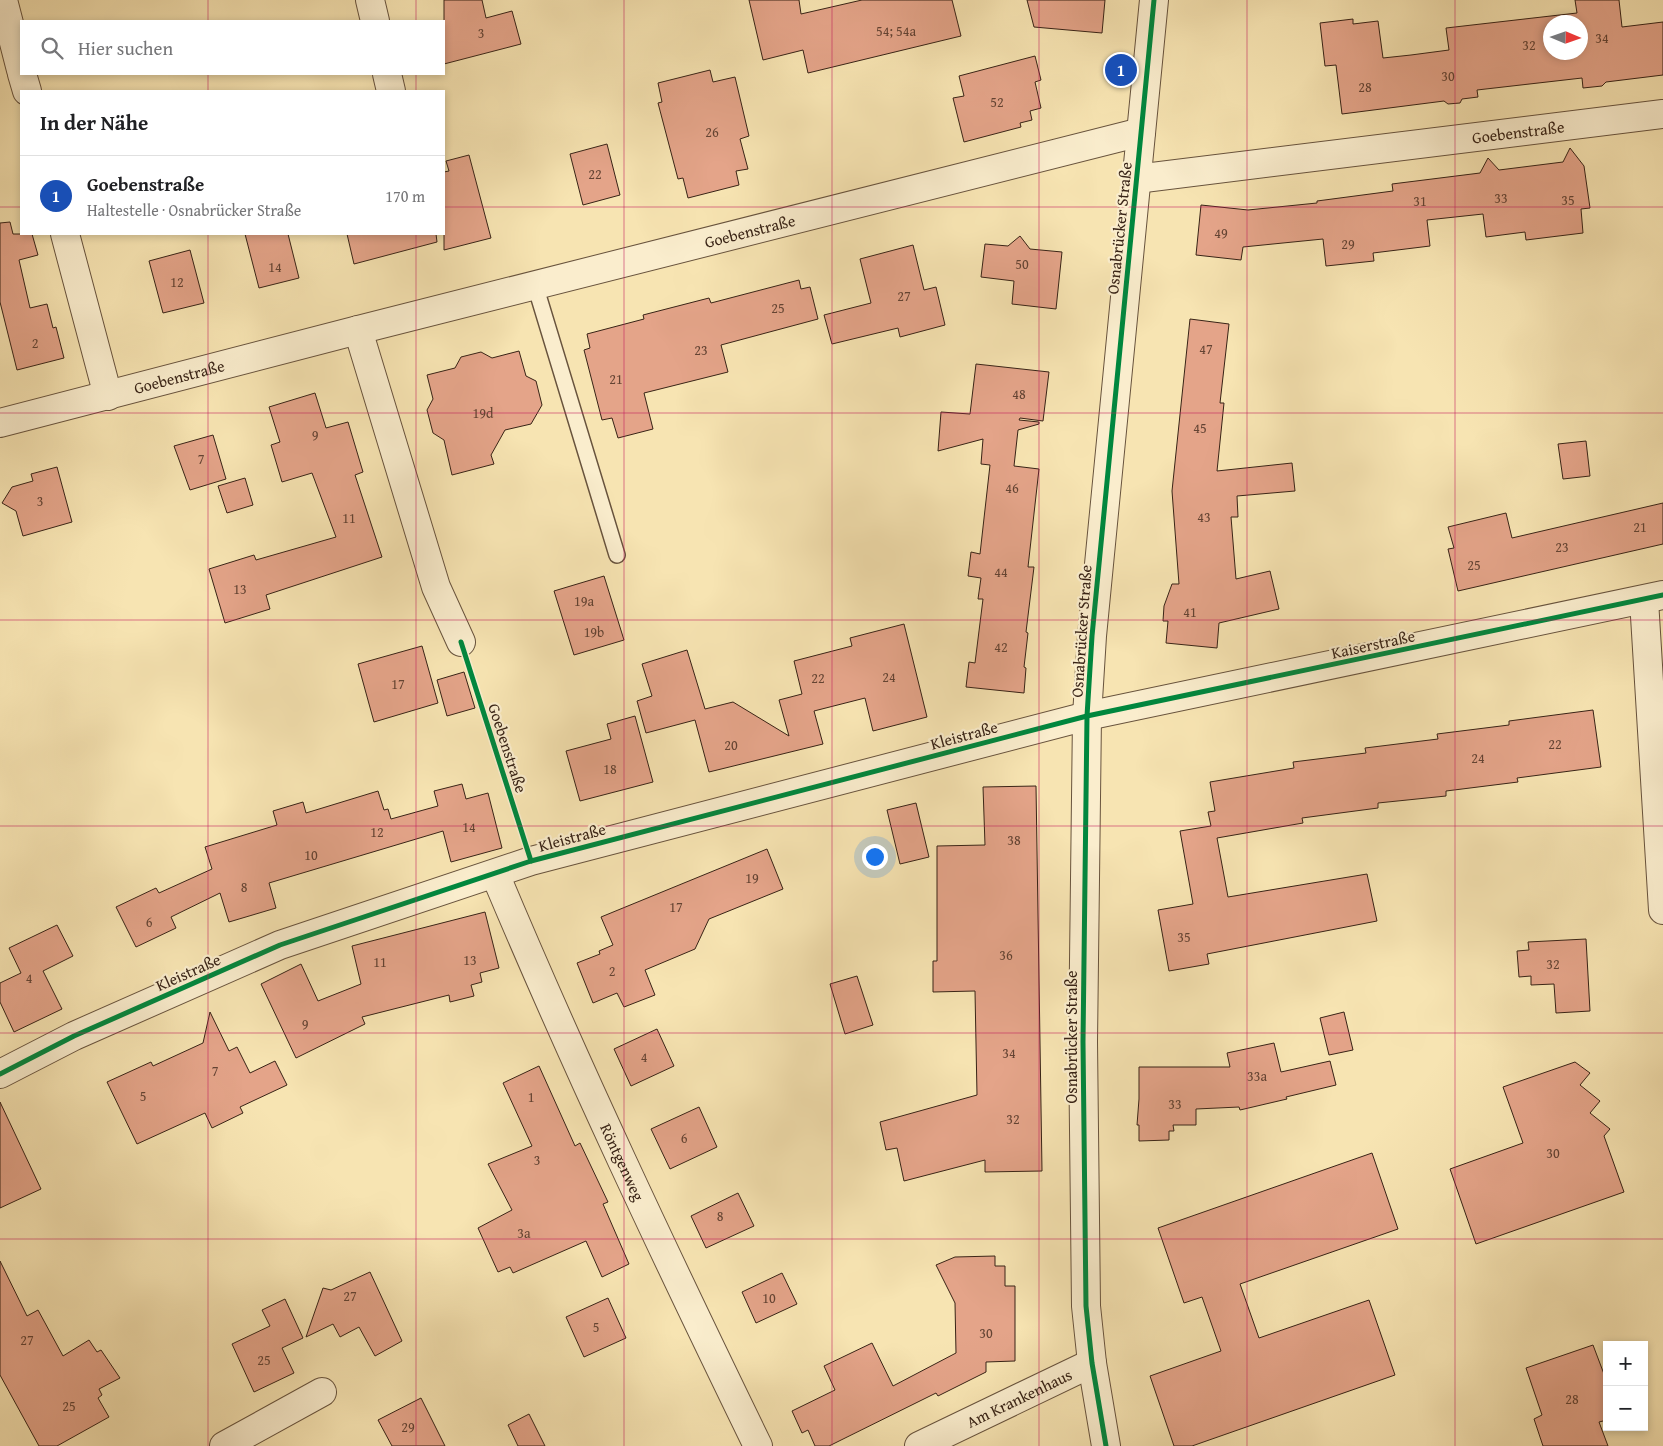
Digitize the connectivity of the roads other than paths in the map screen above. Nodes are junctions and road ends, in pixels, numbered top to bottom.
1 (3, 0) edge
2 (370, 0) edge
3 (1154, 0) edge
4 (375, 20) edge
5 (20, 66) edge
6 (22, 75) edge
7 (387, 75) edge
8 (27, 90) edge
9 (391, 90) edge
10 (1663, 114) edge
11 (1141, 132) junction
12 (1136, 180) junction
13 (65, 235) edge
14 (535, 285) junction
15 (358, 330) junction
16 (108, 396) junction
17 (0, 423) edge
18 (617, 555) dead end
19 (1654, 597) edge
20 (462, 642) dead end
21 (1087, 716) junction
22 (495, 874) junction
23 (1663, 910) edge
24 (0, 1074) edge
25 (1092, 1363) junction
26 (322, 1392) dead end
27 (224, 1446) edge
28 (758, 1446) edge
29 (919, 1446) edge
30 (1106, 1446) edge

1 - 5 street
2 - 4 street
3 - 11 street, Osnabrücker Straße
6 - 8 street
7 - 9 street
10 - 12 street, Goebenstraße
11 - 12 street, Osnabrücker Straße
11 - 14 street, Goebenstraße
12 - 21 street, Osnabrücker Straße
13 - 16 street
14 - 15 street, Goebenstraße
14 - 18 lane
15 - 16 street, Goebenstraße
15 - 20 street
16 - 17 street, Goebenstraße
19 - 21 street, Kaiserstraße
19 - 23 street
21 - 22 street, Kleistraße
21 - 25 street, Osnabrücker Straße
22 - 24 street, Kleistraße
22 - 28 street, Röntgenweg
25 - 29 street, Am Krankenhaus
25 - 30 street, Osnabrücker Straße
26 - 27 street

